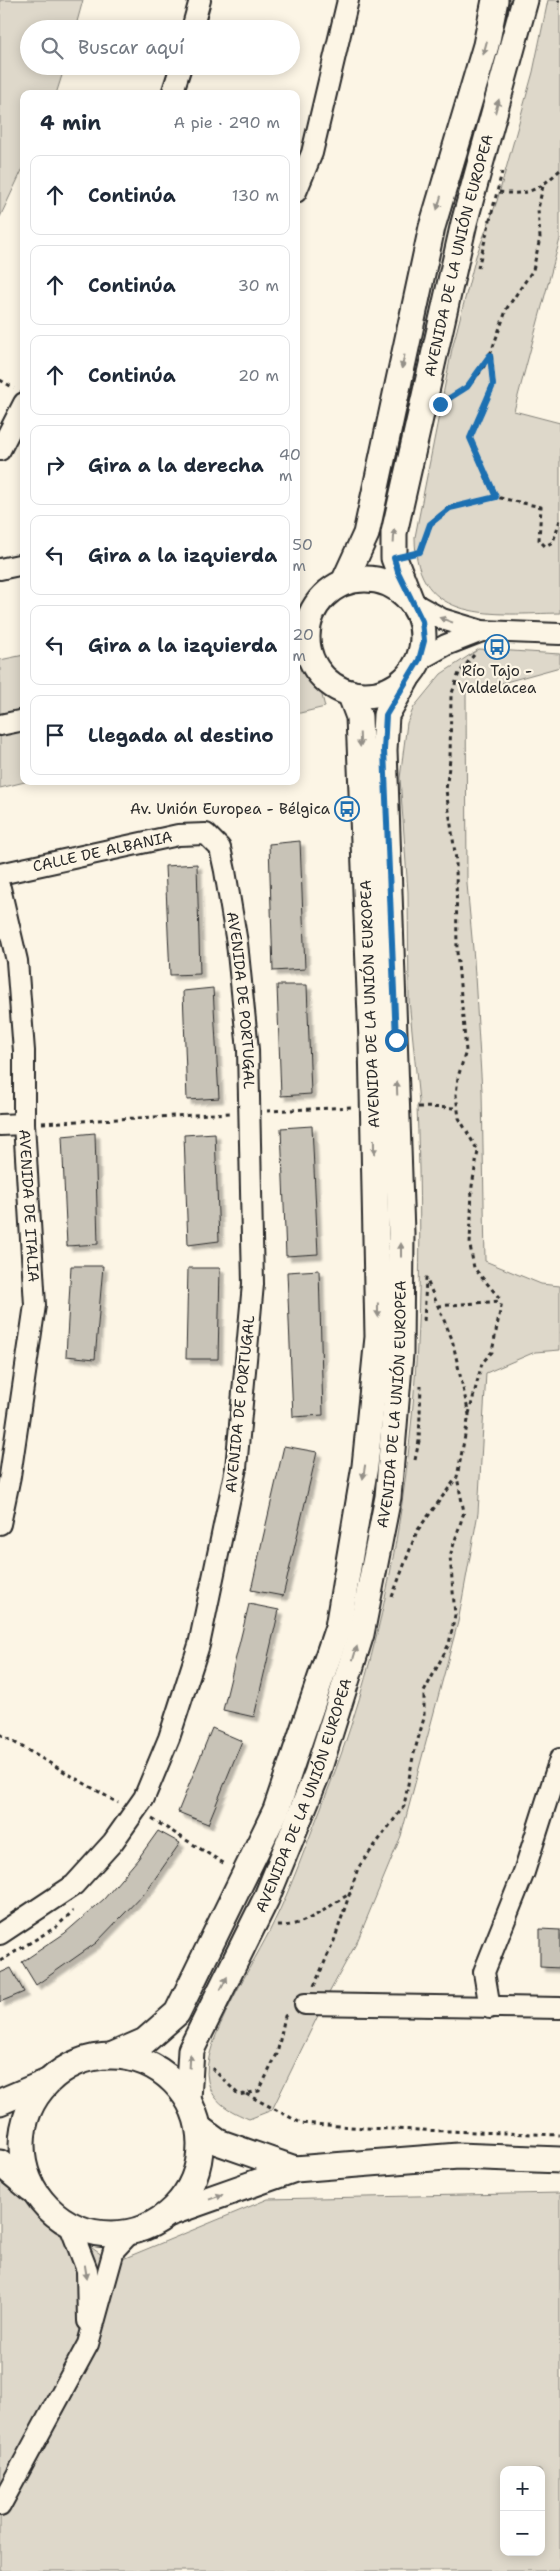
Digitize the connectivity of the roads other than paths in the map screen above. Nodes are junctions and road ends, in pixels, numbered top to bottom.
1 (200, 0) edge
2 (348, 0) edge
3 (496, 0) edge
4 (525, 0) edge
5 (194, 20) edge
6 (178, 75) edge
7 (173, 90) edge
8 (300, 182) edge
9 (20, 412) edge
10 (0, 450) edge
11 (20, 565) edge
12 (0, 569) edge
13 (344, 582) junction
14 (412, 601) junction
15 (482, 631) junction
16 (560, 634) edge
17 (302, 652) edge
18 (413, 669) junction
19 (350, 693) junction
20 (20, 721) edge
21 (0, 725) edge
22 (206, 834) joint
23 (0, 874) edge
24 (0, 888) edge
25 (24, 1124) junction
26 (0, 1126) edge
27 (0, 1524) edge
28 (560, 1759) edge
29 (0, 1934) edge
30 (305, 2004) road end
31 (490, 2008) junction
32 (560, 2008) edge
33 (113, 2055) junction
34 (47, 2082) junction
35 (188, 2099) junction
36 (0, 2102) edge
37 (199, 2128) junction
38 (560, 2160) edge
39 (0, 2164) edge
40 (295, 2169) junction
41 (33, 2192) junction
42 (170, 2213) junction
43 (70, 2226) junction
44 (130, 2233) junction
45 (88, 2344) junction
46 (0, 2506) edge

1 - 5 street
2 - 8 street
3 -> 13 main road, AVENIDA DE LA UNIÓN EUROPEA
14 -> 4 main road, AVENIDA DE LA UNIÓN EUROPEA
6 - 7 street
9 - 10 street
11 - 12 street
13 - 14 main road
13 - 17 main road
15 -> 14 street
14 - 18 main road
15 - 16 street
15 - 18 street
17 - 19 main road
18 - 19 main road
35 -> 18 main road, AVENIDA DE LA UNIÓN EUROPEA
19 -> 33 main road, AVENIDA DE LA UNIÓN EUROPEA
20 - 21 street
22 - 23 street, CALLE DE ALBANIA
22 - 29 street, AVENIDA DE PORTUGAL
24 - 25 street, AVENIDA DE ITALIA
25 - 26 street
25 - 27 street, AVENIDA DE ITALIA
28 - 31 street
30 - 31 street
31 - 32 street
33 - 34 main road
33 - 35 main road
34 - 36 main road
34 - 41 main road
35 - 37 main road
37 - 40 main road
37 - 42 main road
38 - 40 main road
39 - 41 main road
42 -> 40 main road
41 - 43 main road
42 - 44 main road
43 - 44 main road
43 -> 45 street
44 - 45 street
45 - 46 street

